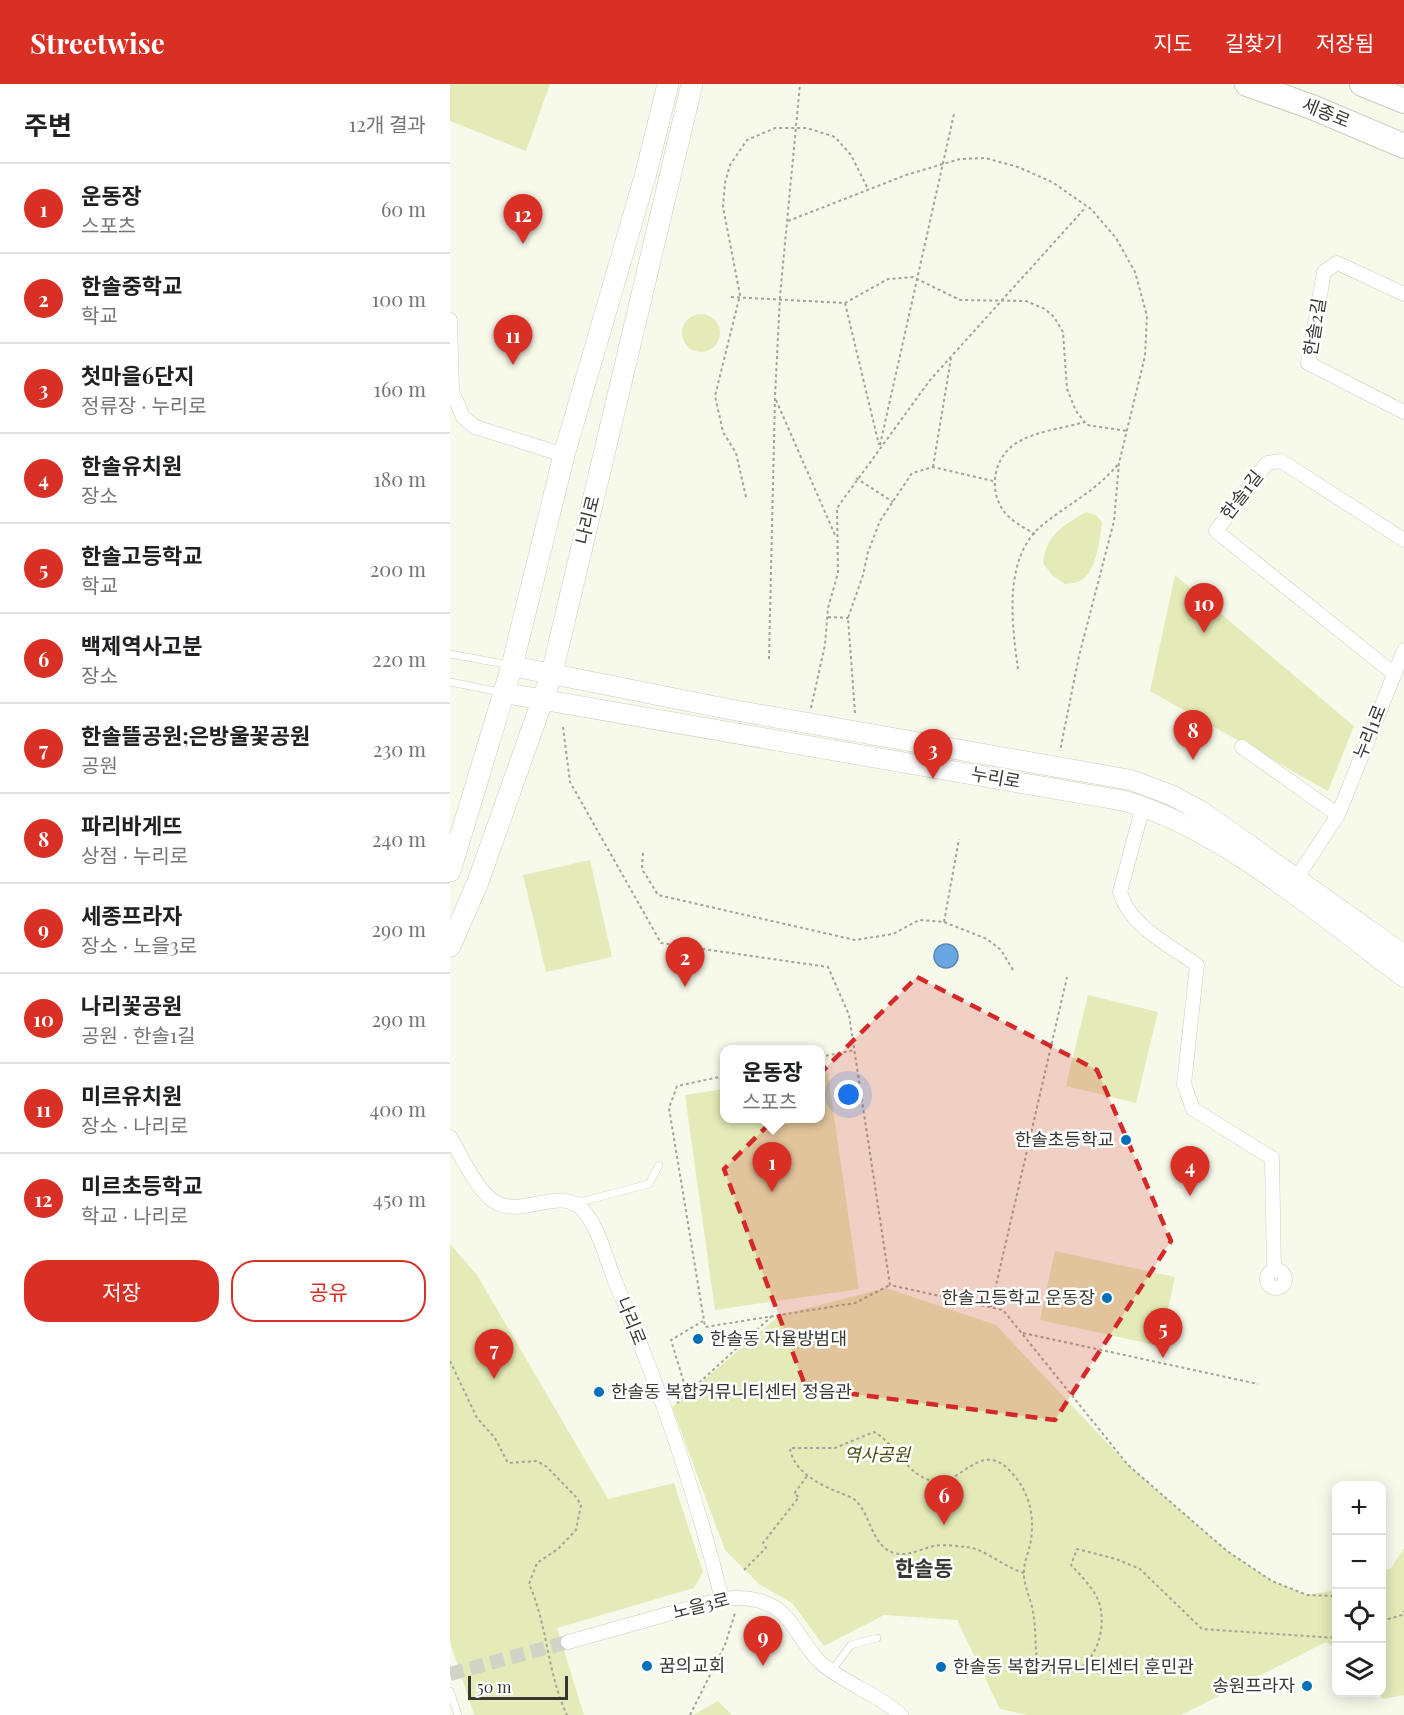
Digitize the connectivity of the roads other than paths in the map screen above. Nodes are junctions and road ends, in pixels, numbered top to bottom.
1 (668, 84) edge
2 (692, 84) edge
3 (1237, 84) edge
4 (1247, 84) edge
5 (1362, 84) edge
6 (1280, 94) junction
7 (1404, 101) edge
8 (1404, 146) edge
9 (1404, 294) edge
10 (450, 320) edge
11 (1404, 412) edge
12 (564, 455) junction
13 (1404, 540) edge
14 (1404, 650) edge
15 (450, 654) edge
16 (512, 666) junction
17 (552, 673) junction
18 (1394, 674) junction
19 (450, 682) edge
20 (504, 693) junction
21 (543, 700) junction
22 (1242, 747) dead end
23 (1143, 806) junction
24 (1338, 815) junction
25 (450, 871) edge
26 (1292, 885) junction
27 (450, 946) edge
28 (1404, 955) edge
29 (1404, 977) edge
30 (450, 1137) edge
31 (659, 1166) dead end
32 (574, 1203) junction
33 (1274, 1271) dead end
34 (723, 1599) junction
35 (877, 1638) dead end
36 (568, 1642) tunnel mouth
37 (832, 1670) junction
38 (450, 1691) edge
39 (458, 1715) edge
40 (901, 1715) edge

1 - 12 main road
2 - 17 main road, 나리로
3 - 6 highway
4 - 6 highway, 세종로
5 - 7 highway
6 - 8 highway, 세종로
9 - 11 street, 한솔2길
10 - 12 street
12 - 16 main road
13 - 18 street, 한솔1길
14 - 18 street, 누리1로
15 - 16 lane
16 - 17 street, 누리로
16 - 20 main road
17 - 21 main road, 나리로
17 - 26 street, 누리로
18 - 24 street, 누리1로
19 - 20 lane
20 - 21 street, 누리로
20 - 25 main road
21 - 23 street, 누리로
21 - 27 main road, 나리로
22 - 24 street
23 - 26 street, 누리로
23 - 33 street
24 - 26 street, 누리1로
26 - 28 street, 누리로
26 - 29 street, 누리로
30 - 32 street
31 - 32 lane
32 - 34 street, 나리로
34 - 36 street, 노을3로
34 - 37 street, 노을3로
35 - 37 lane
37 - 40 street, 노을3로
38 - 39 lane

